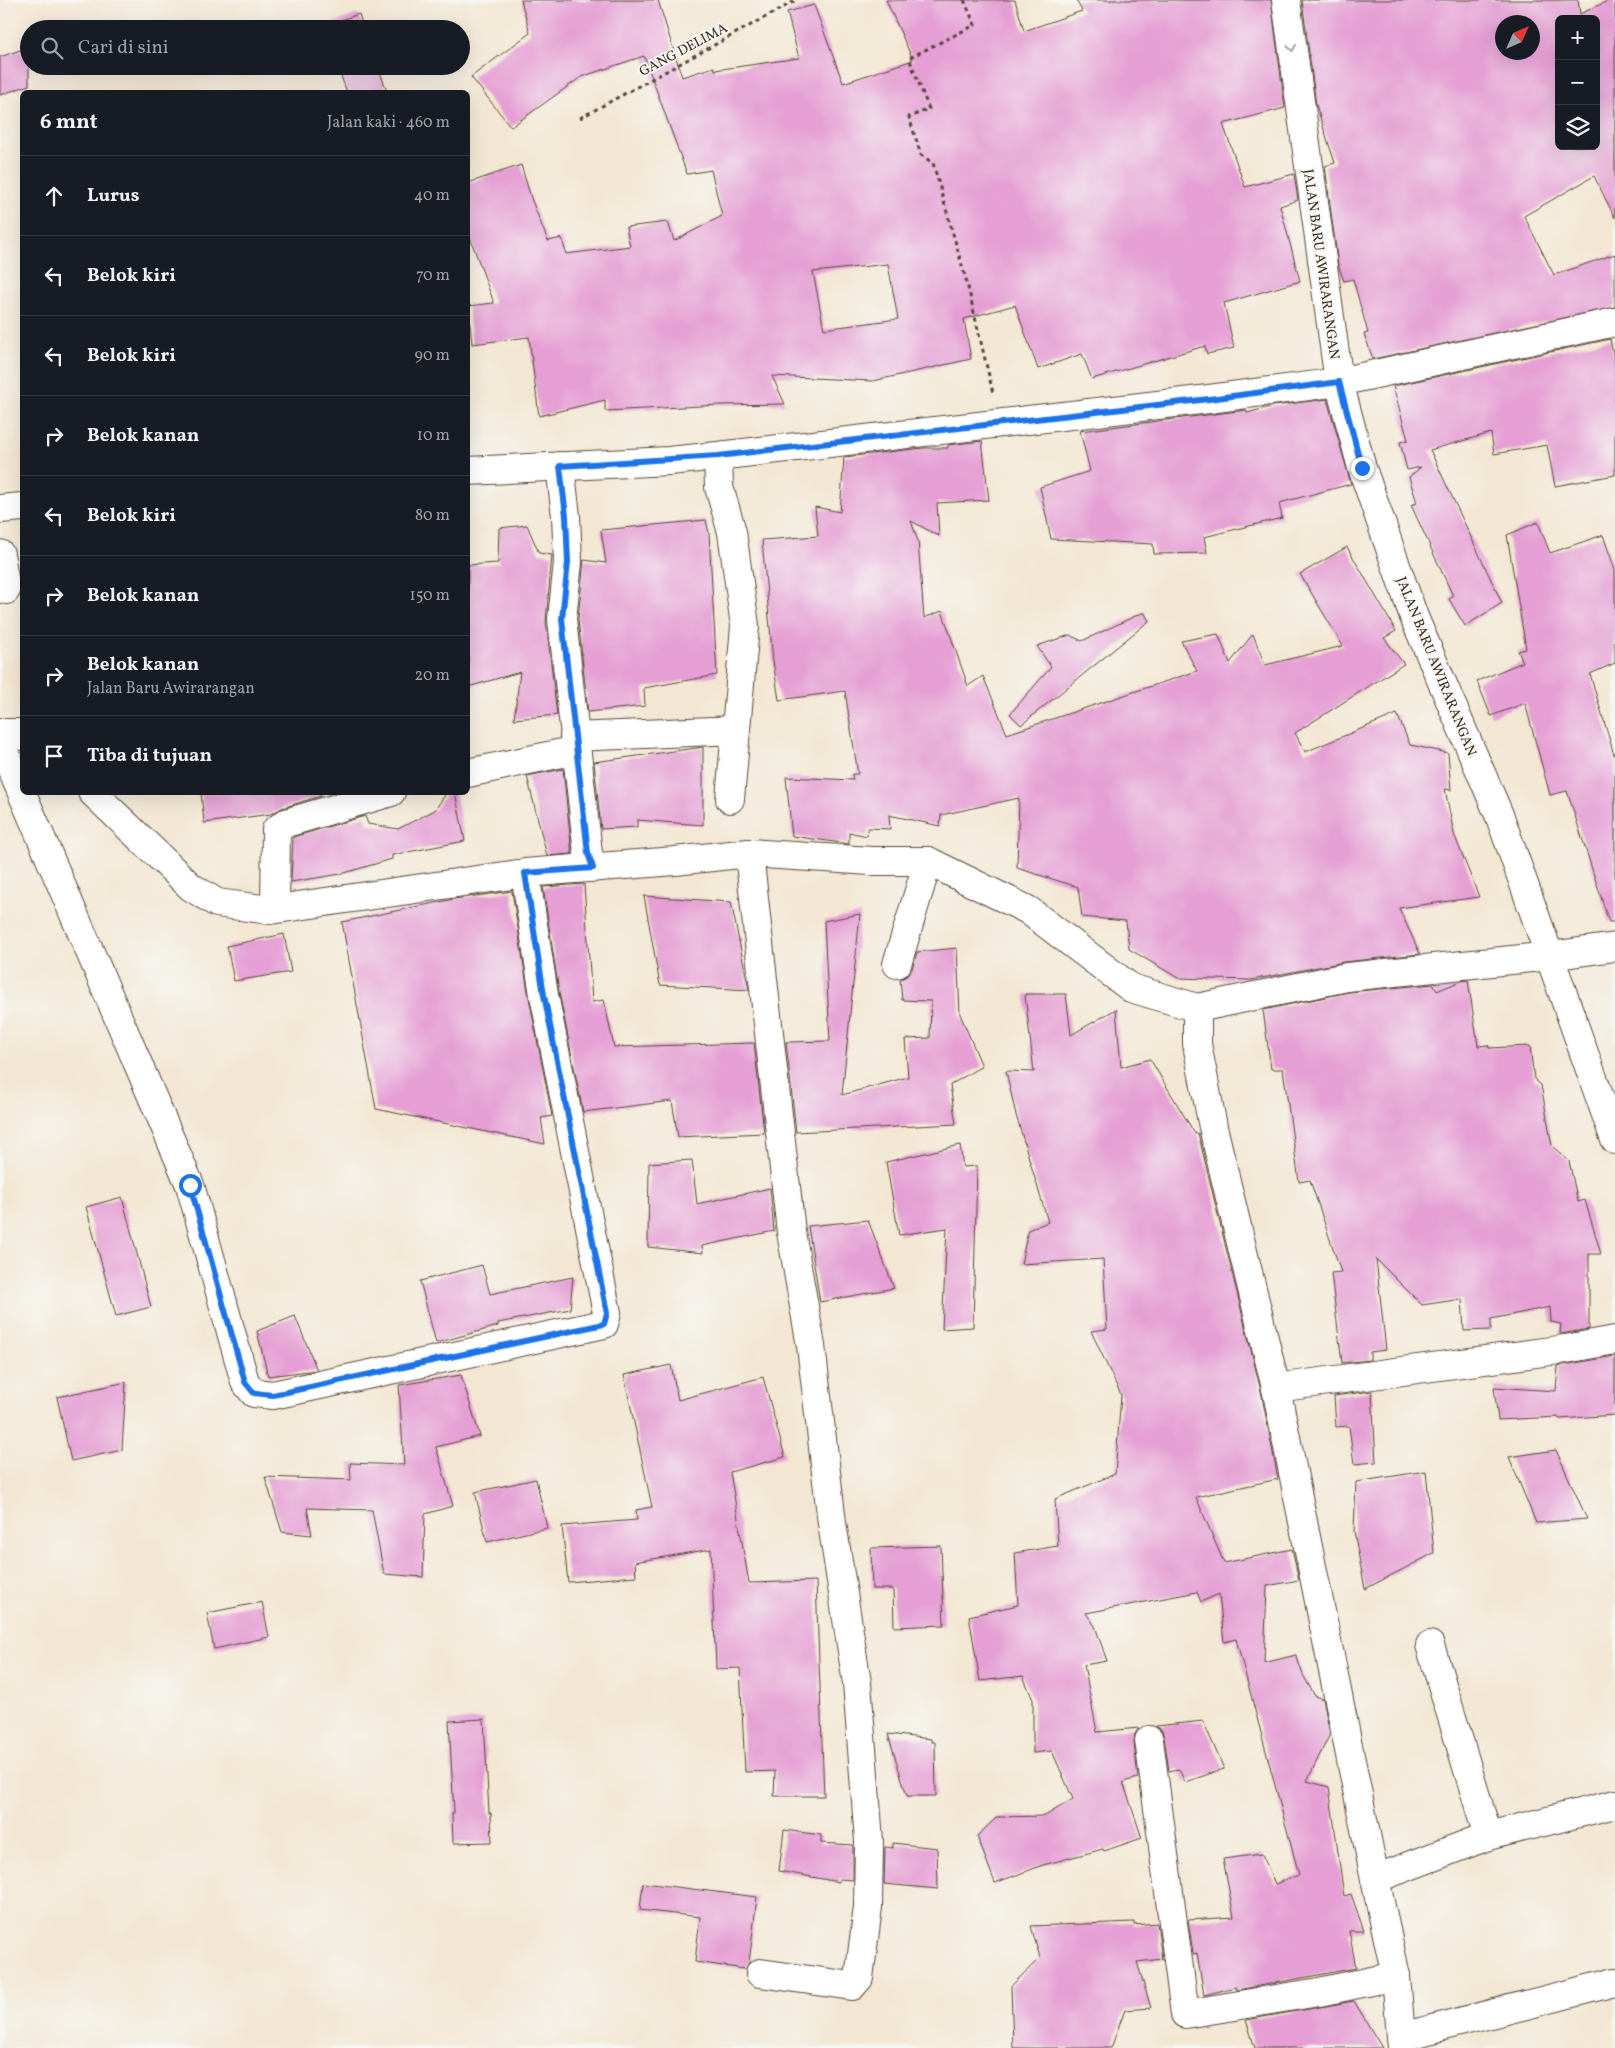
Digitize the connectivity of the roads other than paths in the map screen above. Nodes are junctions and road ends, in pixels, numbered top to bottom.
1 (1286, 0) edge
2 (1615, 322) edge
3 (1339, 382) junction
4 (718, 456) junction
5 (470, 471) edge
6 (560, 471) junction
7 (20, 507) edge
8 (0, 509) edge
9 (736, 730) junction
10 (0, 732) edge
11 (20, 734) edge
12 (0, 742) edge
13 (575, 744) junction
14 (470, 772) edge
15 (20, 789) edge
16 (23, 795) edge
17 (95, 795) edge
18 (381, 795) edge
19 (730, 800) dead end
20 (749, 853) junction
21 (928, 860) junction
22 (593, 868) junction
23 (525, 873) junction
24 (275, 909) junction
25 (1615, 947) edge
26 (1550, 956) junction
27 (897, 964) dead end
28 (1197, 1008) junction
29 (1615, 1140) edge
30 (1615, 1340) edge
31 (1276, 1388) junction
32 (1430, 1645) dead end
33 (1149, 1740) dead end
34 (1615, 1804) edge
35 (1488, 1836) junction
36 (1375, 1879) junction
37 (760, 1973) dead end
38 (1396, 1976) junction
39 (1615, 1982) edge
40 (1401, 2043) edge

1 -> 3 street, JALAN BARU AWIRARANGAN
2 - 3 street
3 - 4 street
3 - 26 street, JALAN BARU AWIRARANGAN
4 - 6 street
4 - 9 street
5 - 6 street
6 - 13 street
7 - 8 street
9 - 13 street
9 - 19 street
10 - 11 street
12 - 15 street
13 - 14 street
13 - 22 street
16 - 23 street
17 - 24 street
18 - 24 street
20 - 21 street
20 - 22 street
20 - 37 street
21 - 27 street
21 - 28 street
22 - 23 street
23 - 24 street
25 - 26 street
26 - 28 street
26 - 29 street, JALAN BARU AWIRARANGAN
28 - 31 street
30 - 31 street
31 - 36 street
32 - 35 street
33 - 38 street
34 - 35 street
35 - 36 street
36 - 38 street
38 - 40 street
39 - 40 street

